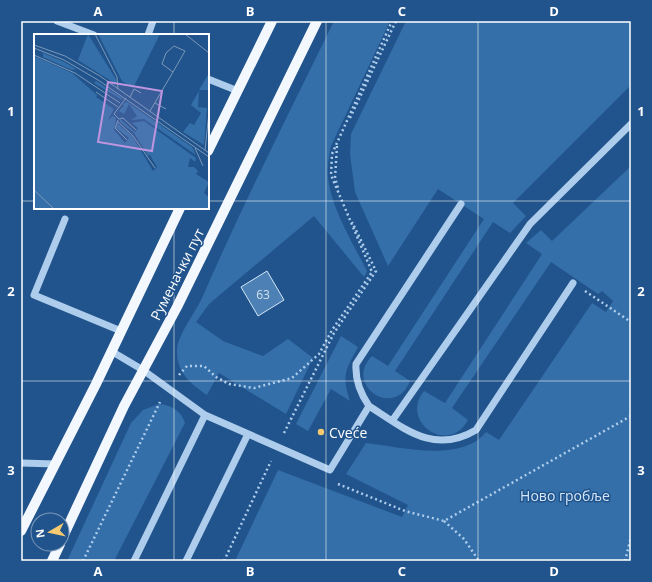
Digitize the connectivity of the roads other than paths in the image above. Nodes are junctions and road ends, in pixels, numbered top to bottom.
1 (57, 21) edge
2 (153, 21) edge
3 (272, 21) edge
4 (317, 21) edge
5 (91, 34) edge
6 (148, 34) edge
7 (209, 79) edge
8 (238, 91) junction
9 (631, 124) edge
10 (209, 149) edge
11 (461, 204) dead end
12 (180, 209) edge
13 (65, 219) dead end
14 (573, 283) road end
15 (121, 331) junction
16 (112, 350) junction
17 (143, 370) junction
18 (369, 406) junction
19 (205, 415) junction
20 (392, 420) junction
21 (248, 434) junction
22 (21, 463) edge
23 (55, 464) junction
24 (70, 522) edge
25 (21, 531) edge
26 (134, 561) edge
27 (186, 561) edge

1 - 5 lane
2 - 6 lane
3 - 8 main road
4 - 17 main road, Руменачки пут
7 - 8 lane
8 - 10 main road
9 - 20 lane
11 - 18 lane
12 - 15 main road, Руменачки пут
13 - 15 lane
14 - 20 lane
15 - 16 main road, Руменачки пут
16 - 17 lane
16 - 23 main road, Руменачки пут
17 - 19 lane
17 - 24 main road, Руменачки пут
18 - 20 lane
18 - 21 lane
19 - 21 lane
19 - 26 lane
21 - 27 lane
22 - 23 lane
23 - 25 main road, Руменачки пут

